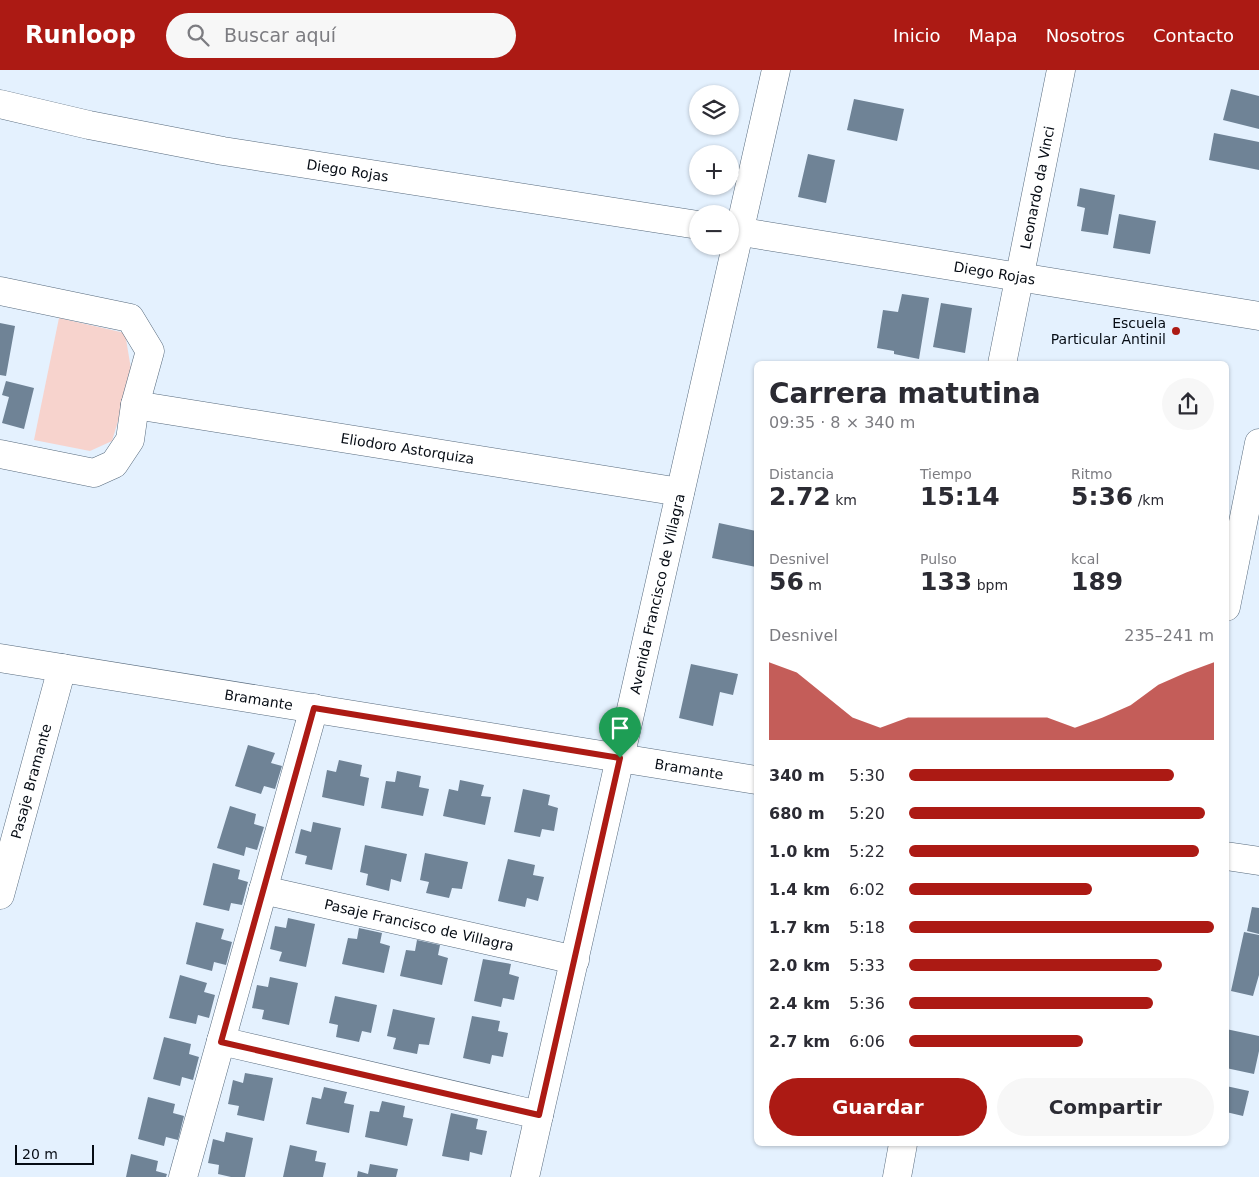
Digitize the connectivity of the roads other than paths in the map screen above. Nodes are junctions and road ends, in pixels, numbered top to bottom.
1 (776, 70) edge
2 (1061, 70) edge
3 (0, 104) edge
4 (739, 215) edge
5 (689, 224) edge
6 (739, 232) edge
7 (730, 255) edge
8 (1020, 277) junction
9 (0, 291) edge
10 (1259, 316) edge
11 (1003, 361) edge
12 (135, 405) junction
13 (1259, 444) edge
14 (0, 454) edge
15 (680, 492) junction
16 (1229, 592) edge
17 (0, 658) edge
18 (62, 668) junction
19 (314, 708) junction
20 (620, 758) junction
21 (754, 780) edge
22 (1229, 856) edge
23 (1259, 861) edge
24 (264, 890) junction
25 (0, 895) edge
26 (575, 960) junction
27 (221, 1042) junction
28 (539, 1115) junction
29 (903, 1146) edge
30 (183, 1177) edge
31 (525, 1177) edge
32 (897, 1177) edge

1 - 4 street, Avenida Francisco de Villagra
2 - 8 street, Leonardo da Vinci
3 - 5 street, Diego Rojas
6 - 8 street, Diego Rojas
7 - 15 street, Avenida Francisco de Villagra
8 - 10 street, Diego Rojas
8 - 11 street, Leonardo da Vinci
9 - 12 street
12 - 14 street
12 - 15 street, Eliodoro Astorquiza
13 - 16 street
15 - 20 street, Avenida Francisco de Villagra
17 - 18 street, Bramante
18 - 19 street, Bramante
18 - 25 street, Pasaje Bramante
19 - 20 street, Bramante
19 - 24 street
20 - 21 street, Bramante
20 - 26 street, Avenida Francisco de Villagra
22 - 23 street
24 - 26 street, Pasaje Francisco de Villagra
24 - 27 street
26 - 28 street, Avenida Francisco de Villagra
27 - 28 street
27 - 30 street
28 - 31 street, Avenida Francisco de Villagra
29 - 32 street

